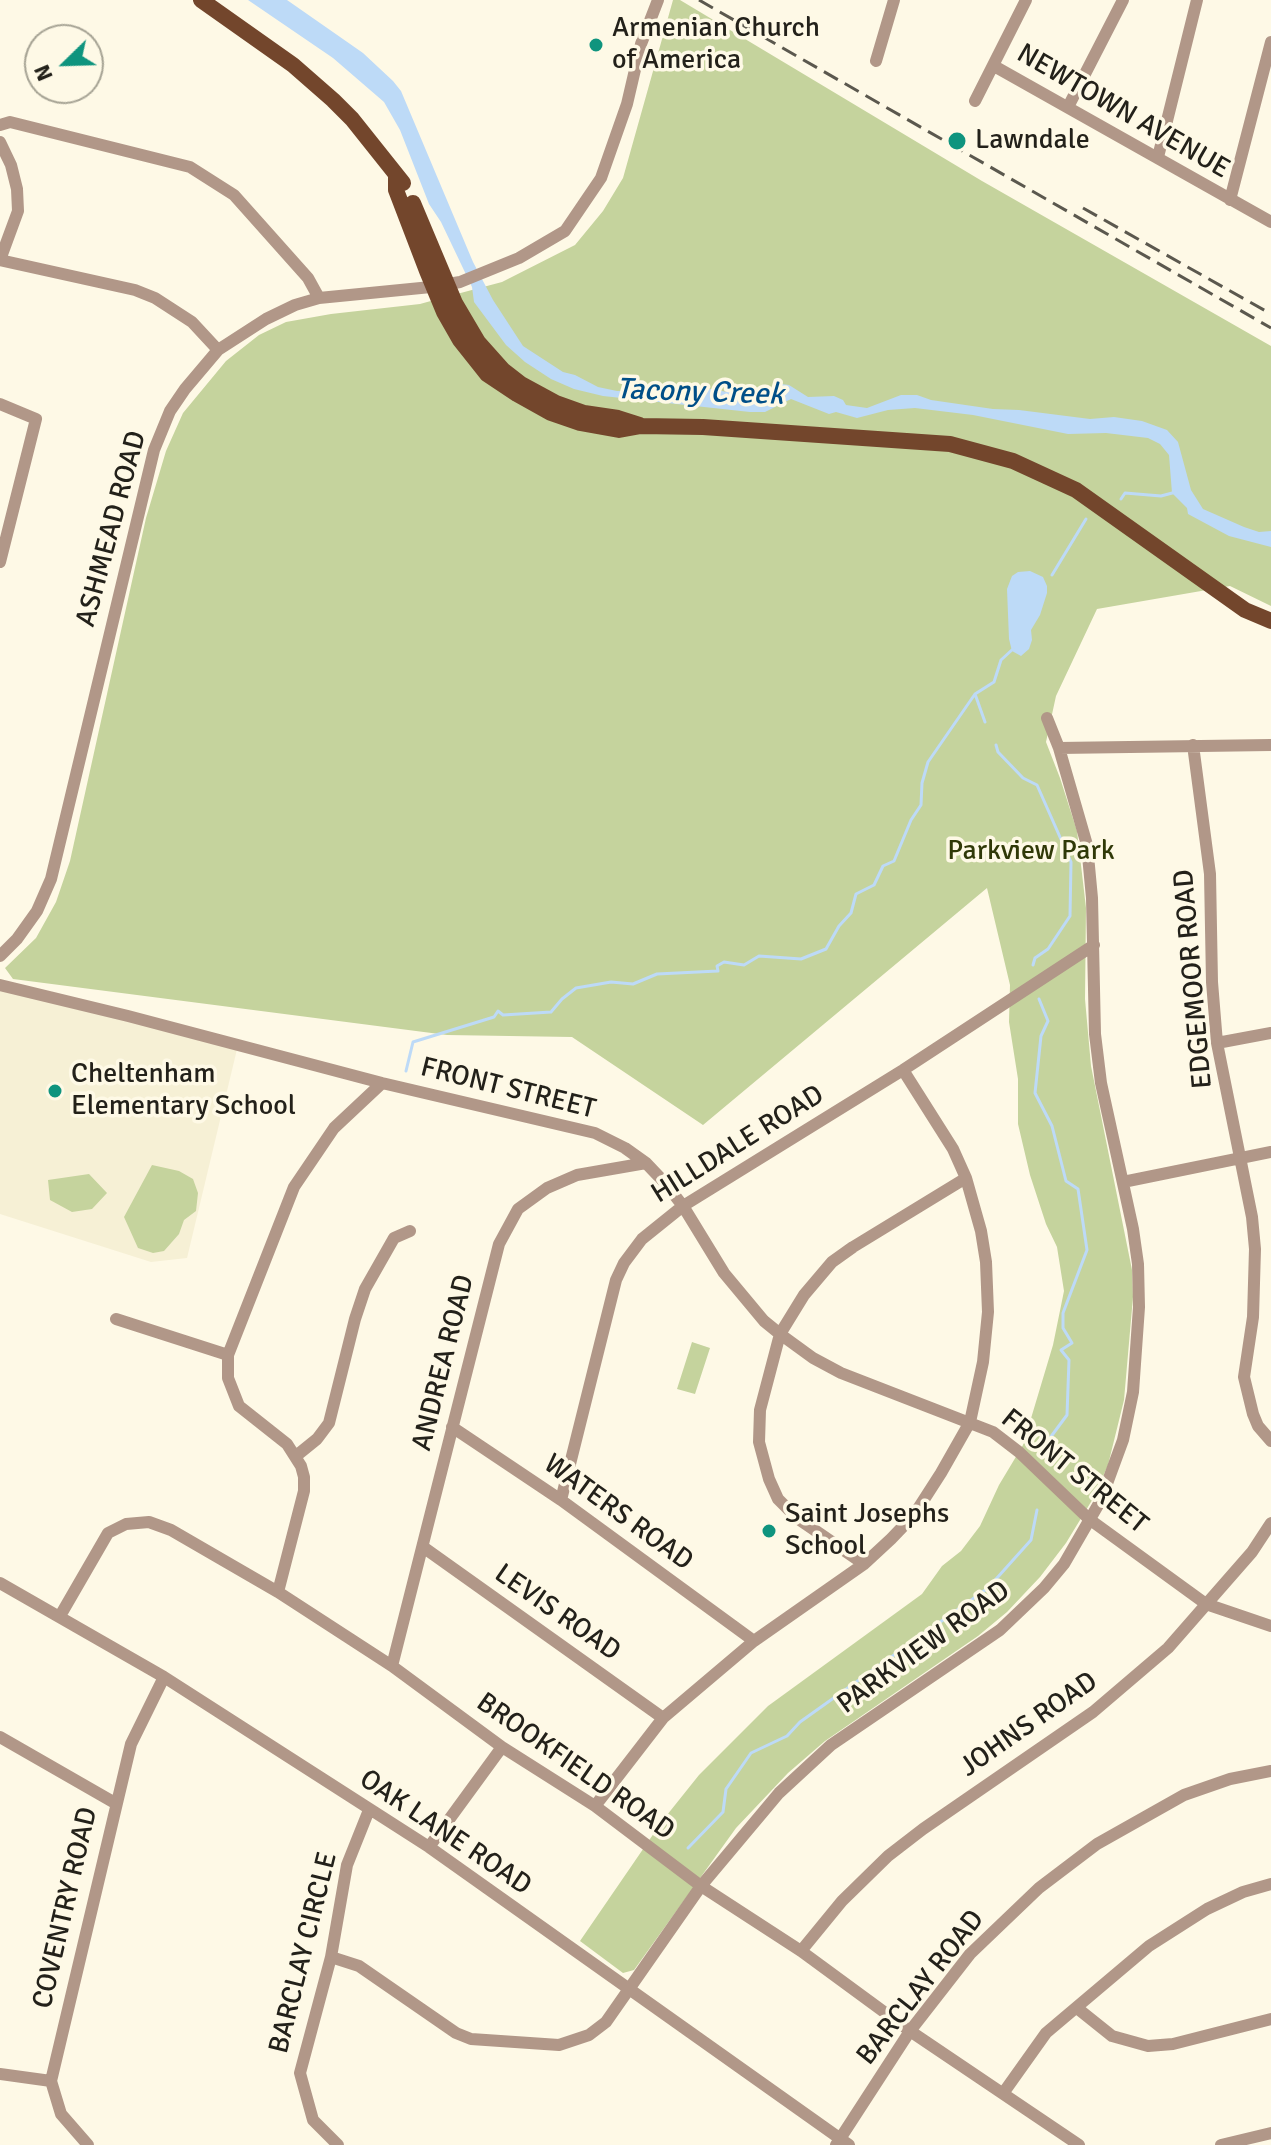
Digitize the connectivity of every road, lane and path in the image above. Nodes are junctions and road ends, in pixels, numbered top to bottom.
1 (201, 0) edge
2 (658, 0) edge
3 (894, 0) edge
4 (1026, 0) edge
5 (1123, 0) edge
6 (1197, 0) edge
7 (1271, 42) edge
8 (876, 61) dead end
9 (994, 66) junction
10 (975, 101) dead end
11 (1068, 107) junction
12 (0, 125) edge
13 (0, 142) edge
14 (1158, 157) junction
15 (1230, 200) junction
16 (1271, 222) edge
17 (0, 260) edge
18 (447, 284) junction
19 (319, 298) junction
20 (218, 350) junction
21 (0, 404) edge
22 (641, 426) junction
23 (0, 562) edge
24 (1271, 621) edge
25 (1047, 718) dead end
26 (1193, 745) junction
27 (1271, 745) edge
28 (1059, 748) junction
29 (1094, 945) junction
30 (0, 956) edge
31 (0, 985) edge
32 (1271, 1033) edge
33 (1217, 1043) junction
34 (903, 1070) junction
35 (382, 1083) junction
36 (1271, 1152) edge
37 (1240, 1158) junction
38 (646, 1163) junction
39 (966, 1178) junction
40 (1123, 1182) junction
41 (683, 1206) junction
42 (410, 1231) dead end
43 (116, 1319) dead end
44 (780, 1334) junction
45 (228, 1355) junction
46 (970, 1422) junction
47 (452, 1427) junction
48 (1271, 1441) edge
49 (296, 1456) junction
50 (561, 1500) junction
51 (1089, 1519) junction
52 (1271, 1523) edge
53 (423, 1547) junction
54 (864, 1564) junction
55 (0, 1583) edge
56 (278, 1592) junction
57 (1206, 1604) junction
58 (60, 1616) junction
59 (1271, 1626) edge
60 (754, 1641) junction
61 (392, 1666) junction
62 (164, 1677) junction
63 (663, 1718) junction
64 (0, 1737) edge
65 (502, 1747) junction
66 (1271, 1771) edge
67 (115, 1803) junction
68 (595, 1806) junction
69 (369, 1810) junction
70 (429, 1847) junction
71 (1271, 1884) edge
72 (701, 1886) junction
73 (801, 1951) junction
74 (331, 1957) junction
75 (630, 1990) junction
76 (1077, 2008) junction
77 (1271, 2019) edge
78 (910, 2031) junction
79 (0, 2074) edge
80 (51, 2081) junction
81 (1004, 2092) junction
82 (1271, 2133) edge
83 (842, 2143) edge
84 (88, 2145) edge
85 (338, 2145) edge
86 (1079, 2145) edge
87 (1221, 2145) edge

1 - 18 main road
2 - 18 street, ASHMEAD ROAD
3 - 8 street
4 - 9 street
5 - 11 street
6 - 14 street
7 - 15 street
9 - 10 street
9 - 11 street, NEWTOWN AVENUE
11 - 14 street, NEWTOWN AVENUE
12 - 19 street
13 - 17 street
14 - 15 street, NEWTOWN AVENUE
15 - 16 street, NEWTOWN AVENUE
17 - 20 street
18 - 19 street, ASHMEAD ROAD
18 - 22 main road
18 - 22 main road
19 - 20 street, ASHMEAD ROAD
20 - 30 street, ASHMEAD ROAD
21 - 23 street
22 - 24 main road
25 - 28 street, PARKVIEW ROAD
26 - 27 street
26 - 28 street
26 - 33 street, EDGEMOOR ROAD
28 - 29 street, PARKVIEW ROAD
29 - 34 street, HILLDALE ROAD
29 - 40 street, PARKVIEW ROAD
31 - 35 street, FRONT STREET
32 - 33 street
33 - 37 street, EDGEMOOR ROAD
34 - 39 street
34 - 41 street, HILLDALE ROAD
35 - 38 street, FRONT STREET
35 - 45 street
36 - 37 street
37 - 40 street
37 - 48 street, EDGEMOOR ROAD
38 - 41 street, FRONT STREET
38 - 47 street, ANDREA ROAD
39 - 44 street
39 - 46 street
40 - 51 street, PARKVIEW ROAD
41 - 44 street, FRONT STREET
41 - 50 street, HILLDALE ROAD
42 - 49 street
43 - 45 street
44 - 46 street, FRONT STREET
44 - 54 street
45 - 49 street
46 - 51 street, FRONT STREET
46 - 54 street
47 - 50 street, WATERS ROAD
47 - 53 street, ANDREA ROAD
49 - 56 street
50 - 60 street, WATERS ROAD
51 - 57 street, FRONT STREET
51 - 72 street, PARKVIEW ROAD
52 - 57 street, JOHNS ROAD
53 - 61 street, ANDREA ROAD
53 - 63 street, LEVIS ROAD
54 - 60 street
55 - 58 street, OAK LANE ROAD
56 - 58 street, BROOKFIELD ROAD
56 - 61 street, BROOKFIELD ROAD
57 - 59 street, FRONT STREET
57 - 73 street, JOHNS ROAD
58 - 62 street, OAK LANE ROAD
60 - 63 street
61 - 65 street, BROOKFIELD ROAD
62 - 67 street, COVENTRY ROAD
62 - 69 street, OAK LANE ROAD
63 - 68 street
64 - 67 street
65 - 68 street, BROOKFIELD ROAD
65 - 70 street
66 - 78 street, BARCLAY ROAD
67 - 80 street, COVENTRY ROAD
68 - 72 street, BROOKFIELD ROAD
69 - 70 street, OAK LANE ROAD
69 - 74 street, BARCLAY CIRCLE
70 - 75 street, OAK LANE ROAD
71 - 76 street
72 - 73 street, BROOKFIELD ROAD
72 - 75 street, PARKVIEW ROAD
73 - 78 street, BROOKFIELD ROAD
74 - 75 street, PARKVIEW ROAD
74 - 85 street, BARCLAY CIRCLE
75 - 83 street, OAK LANE ROAD
76 - 77 street
76 - 81 street
78 - 81 street, BROOKFIELD ROAD
78 - 83 street, BARCLAY ROAD
79 - 80 street
80 - 84 street
81 - 86 street, BROOKFIELD ROAD
82 - 87 street

